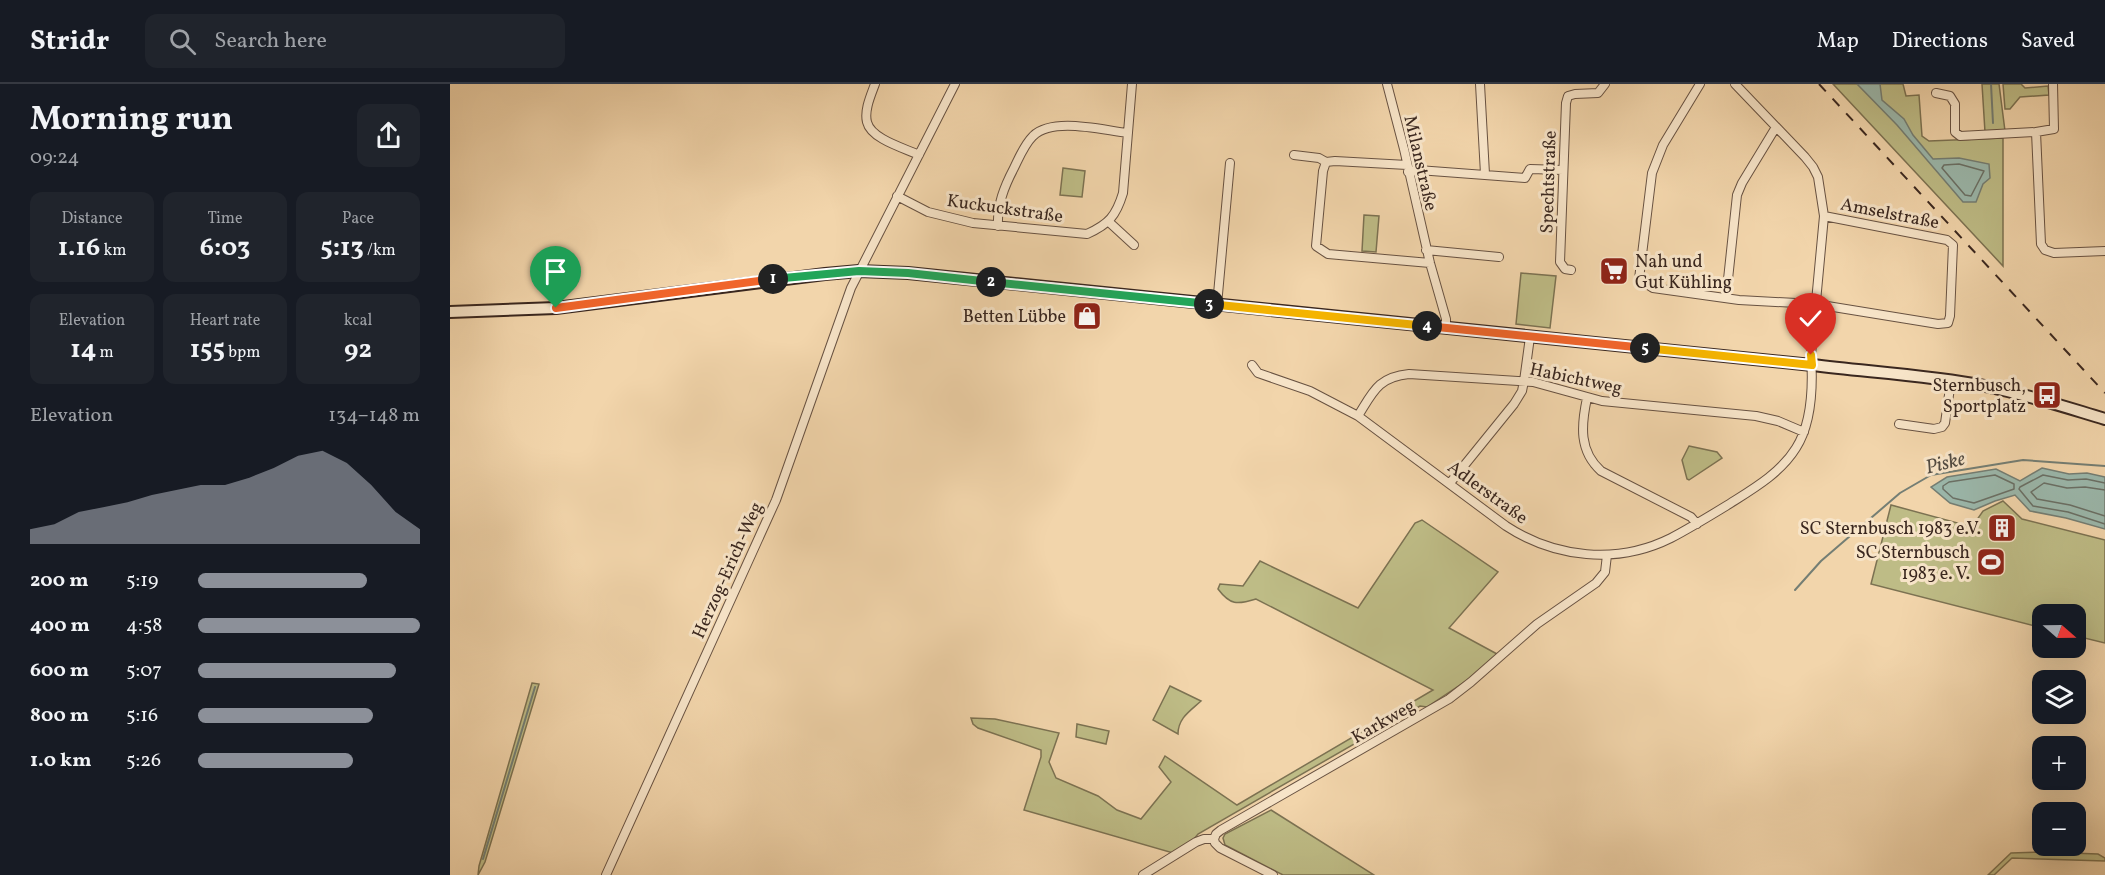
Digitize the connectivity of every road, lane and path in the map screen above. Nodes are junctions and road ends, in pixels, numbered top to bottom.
1 (874, 84) edge
2 (955, 84) edge
3 (1132, 84) edge
4 (1387, 84) edge
5 (1480, 84) edge
6 (1605, 84) edge
7 (1700, 84) edge
8 (1735, 84) edge
9 (2053, 84) edge
10 (1936, 93) dead end
11 (1776, 127) junction
12 (2036, 132) junction
13 (1128, 133) junction
14 (919, 155) junction
15 (1294, 155) dead end
16 (1326, 162) junction
17 (1230, 163) dead end
18 (1407, 169) junction
19 (1563, 170) junction
20 (1485, 174) junction
21 (897, 196) junction
22 (1824, 216) junction
23 (1109, 222) junction
24 (998, 226) junction
25 (1134, 245) dead end
26 (1426, 250) junction
27 (2105, 251) edge
28 (1499, 257) dead end
29 (1430, 263) junction
30 (1571, 270) dead end
31 (859, 271) junction
32 (1726, 298) junction
33 (1216, 304) junction
34 (1815, 304) junction
35 (450, 312) edge
36 (1446, 328) junction
37 (1530, 337) junction
38 (1252, 365) dead end
39 (1812, 365) junction
40 (1524, 381) junction
41 (1951, 381) junction
42 (1587, 398) junction
43 (1358, 416) junction
44 (2105, 419) edge
45 (1899, 424) dead end
46 (1804, 432) junction
47 (1450, 483) junction
48 (1696, 524) junction
49 (1608, 555) junction
50 (1214, 839) junction
51 (606, 875) edge
52 (1143, 875) edge
53 (1273, 875) edge

1 - 14 street
2 - 14 street, Herzog-Erich-Weg
3 - 13 street
4 - 18 street, Milanstraße
5 - 20 street
6 - 19 street, Spechtstraße
7 - 32 street
8 - 11 street, Adlerstraße
9 - 12 street
10 - 12 street
11 - 22 street, Adlerstraße
11 - 32 street
12 - 27 street
13 - 23 street
13 - 24 street
14 - 21 street, Herzog-Erich-Weg
15 - 16 street
16 - 18 street
16 - 29 street
17 - 33 street
18 - 20 street
18 - 26 street, Milanstraße
19 - 20 street
19 - 30 street, Spechtstraße
21 - 24 street, Kuckuckstraße
21 - 31 street, Herzog-Erich-Weg
22 - 34 street, Adlerstraße
22 - 34 street, Amselstraße
23 - 24 street, Kuckuckstraße
23 - 25 street
26 - 28 street
26 - 29 street, Milanstraße
29 - 36 street, Milanstraße
31 - 33 street
31 - 35 street
31 - 51 street, Herzog-Erich-Weg
32 - 34 street
33 - 36 street
34 - 39 street, Adlerstraße
36 - 37 street
37 - 39 street
37 - 40 street
38 - 43 street, Adlerstraße
39 - 41 street
39 - 46 street, Adlerstraße
40 - 42 street, Habichtweg
40 - 43 street, Habichtweg
40 - 47 street
41 - 44 street
41 - 45 street
42 - 46 street, Habichtweg
42 - 48 street
43 - 47 street, Adlerstraße
46 - 48 street, Adlerstraße
47 - 49 street, Adlerstraße
48 - 49 street, Adlerstraße
49 - 50 street, Karkweg
50 - 52 street, Karkweg
50 - 53 street

